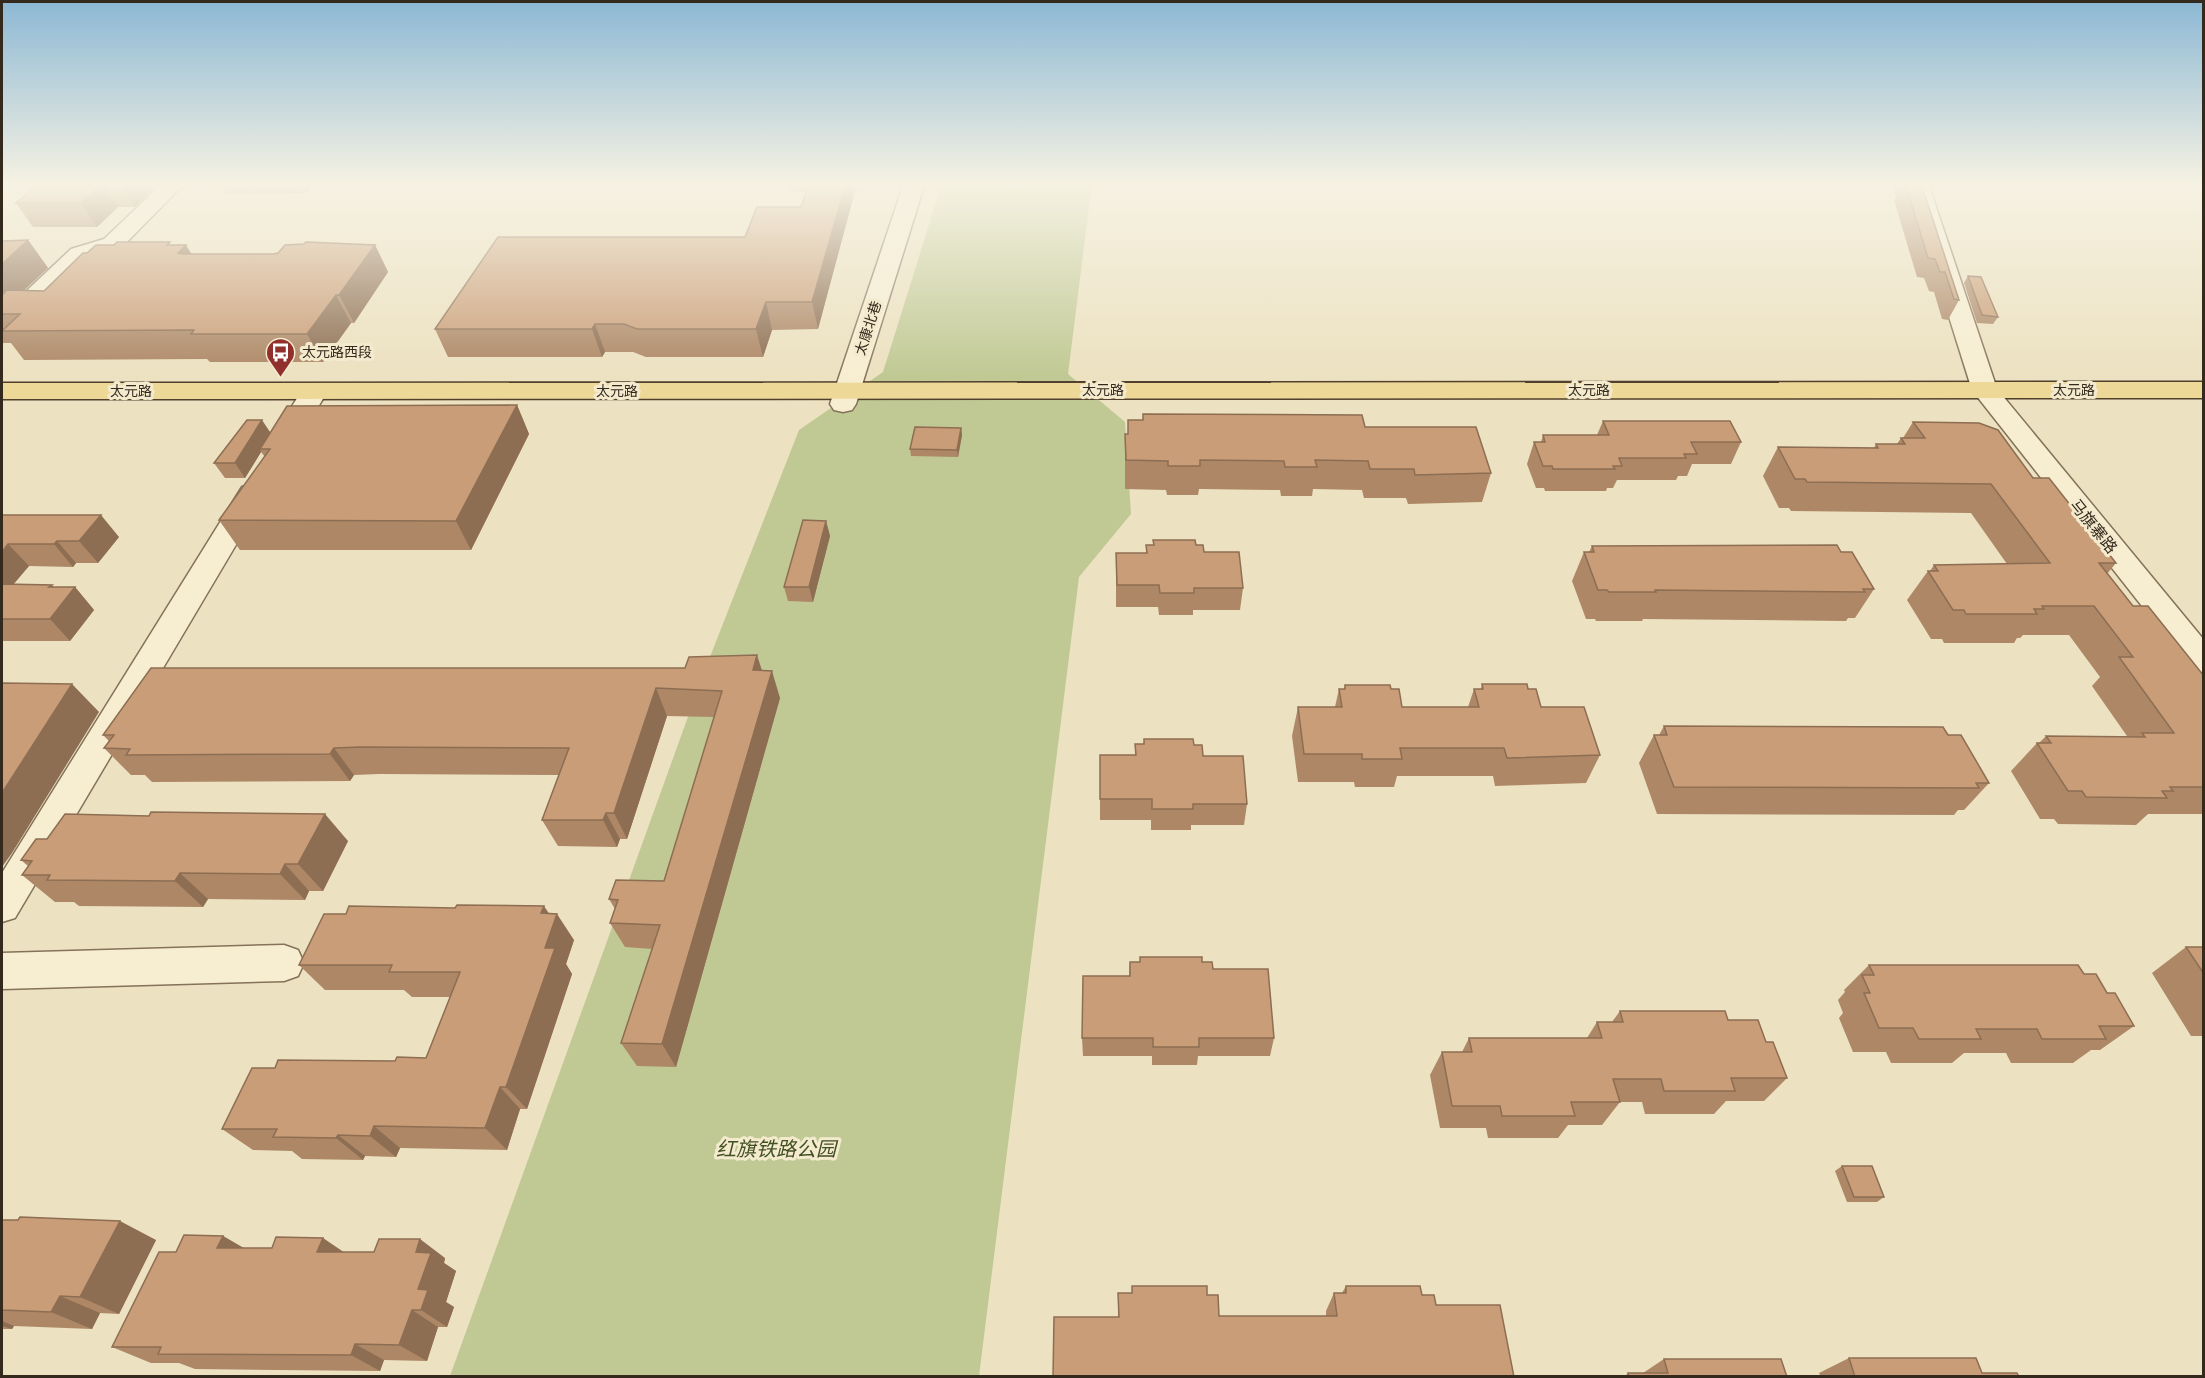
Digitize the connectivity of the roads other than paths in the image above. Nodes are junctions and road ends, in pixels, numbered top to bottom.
1 (101, 247) edge
2 (894, 247) edge
3 (1943, 247) edge
4 (2, 327) edge
5 (2204, 390) edge
6 (2, 391) edge
7 (845, 397) junction
8 (2002, 397) junction
9 (310, 398) junction
10 (2, 404) edge
11 (2204, 405) edge
12 (2204, 632) edge
13 (2204, 663) edge
14 (2, 906) edge
15 (284, 963) dead end
16 (2, 971) edge

1 - 4 street
2 - 7 street, 太康北巷
3 - 8 street
5 - 8 main road, 太元路
6 - 9 main road, 太元路
7 - 8 main road, 太元路
7 - 9 main road, 太元路
8 - 11 main road, 太元路
8 - 12 street, 马旗寨路
8 - 13 street, 马旗寨路
9 - 10 main road, 太元路
9 - 14 street
15 - 16 street

